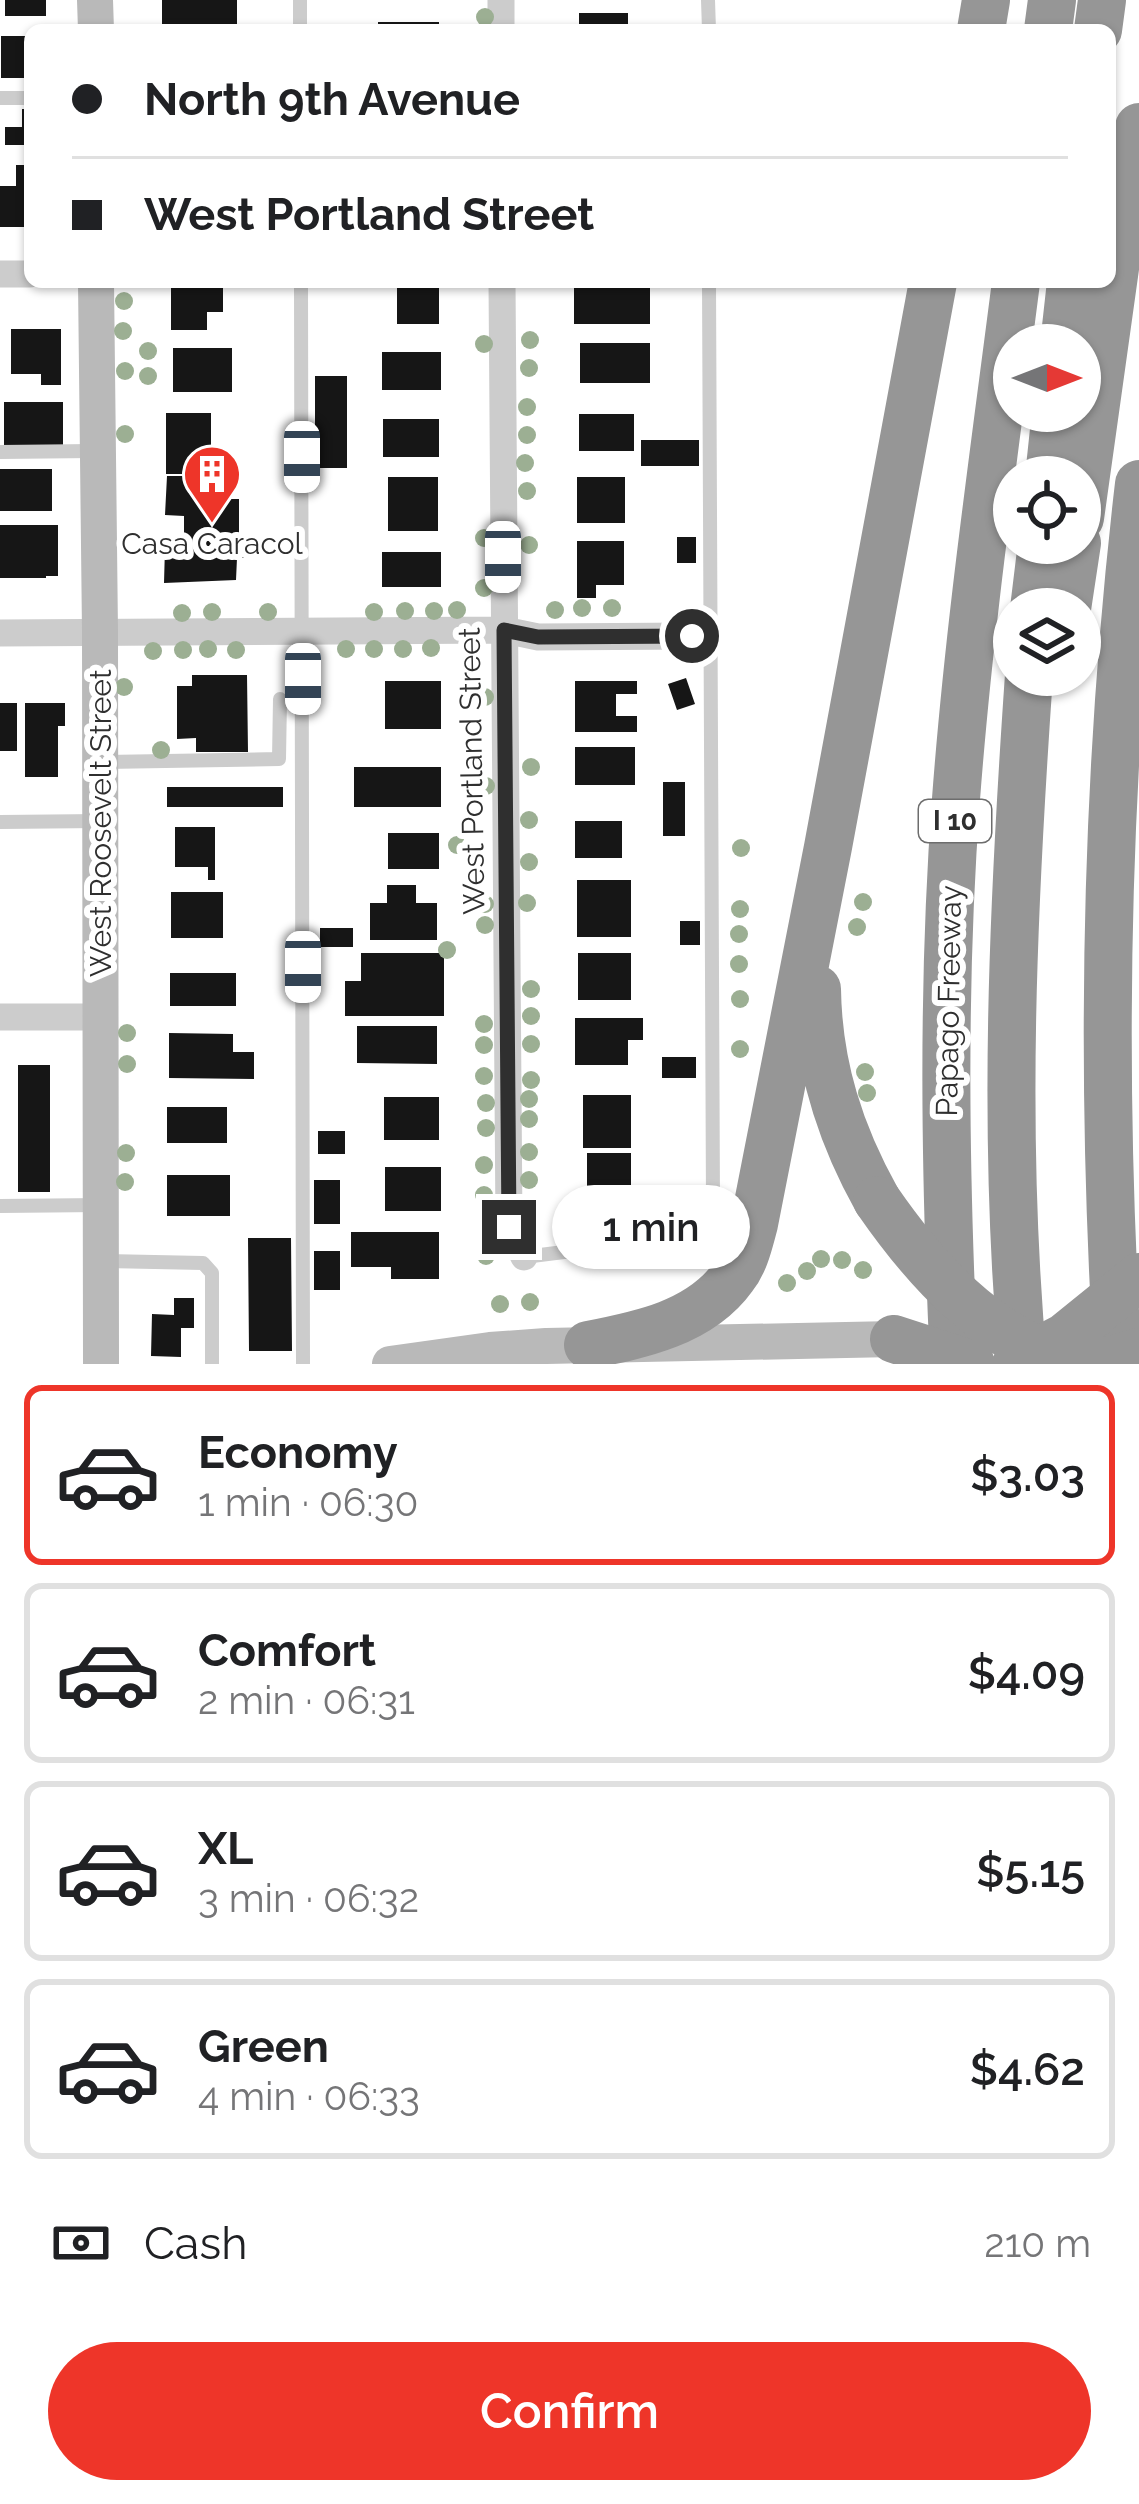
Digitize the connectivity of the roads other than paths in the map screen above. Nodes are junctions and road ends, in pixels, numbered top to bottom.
1 (1139, 127) edge
2 (1116, 261) edge
3 (96, 288) edge
4 (302, 288) edge
5 (502, 288) edge
6 (710, 288) edge
7 (932, 288) edge
8 (1015, 288) edge
9 (1069, 288) edge
10 (1112, 288) edge
11 (1066, 324) edge
12 (98, 451) junction
13 (0, 452) edge
14 (1089, 456) edge
15 (1139, 484) edge
16 (691, 628) dead end
17 (504, 630) junction
18 (303, 631) junction
19 (100, 632) junction
20 (0, 633) edge
21 (1028, 696) edge
22 (1057, 696) edge
23 (280, 699) dead end
24 (100, 762) junction
25 (100, 821) junction
26 (0, 822) edge
27 (828, 847) junction
28 (0, 1017) edge
29 (101, 1017) junction
30 (101, 1205) junction
31 (0, 1206) edge
32 (524, 1257) joint
33 (101, 1261) junction
34 (1139, 1276) edge
35 (894, 1339) joint
36 (588, 1345) junction
37 (1139, 1352) edge
38 (1038, 1362) edge
39 (101, 1364) edge
40 (212, 1364) edge
41 (303, 1364) edge
42 (390, 1364) edge
43 (954, 1364) edge
44 (970, 1364) edge
45 (1097, 1364) edge
46 (1118, 1364) edge

1 - 2 highway
3 - 12 street, West Roosevelt Street
4 - 18 lane
5 - 17 street, West Portland Street
6 - 32 lane
7 - 27 highway
8 - 43 highway, Papago Freeway / I 10
9 - 11 highway
10 - 14 highway
12 - 13 lane
12 - 19 street, West Roosevelt Street
15 - 46 highway
16 - 17 street
17 - 18 street
17 - 32 street, West Portland Street
18 - 19 street
18 - 41 lane
19 - 20 street
19 - 24 street, West Roosevelt Street
21 - 38 highway
22 - 38 highway
23 - 24 lane
24 - 25 street, West Roosevelt Street
25 - 26 lane
25 - 29 street, West Roosevelt Street
27 - 36 highway
27 - 38 highway, bridge
28 - 29 street
29 - 30 street, West Roosevelt Street
30 - 31 lane
30 - 33 street, West Roosevelt Street
33 - 39 street, West Roosevelt Street
33 - 40 lane
34 - 38 highway, bridge
35 - 36 street
35 - 44 highway, bridge
36 - 42 street
37 - 45 highway, bridge

